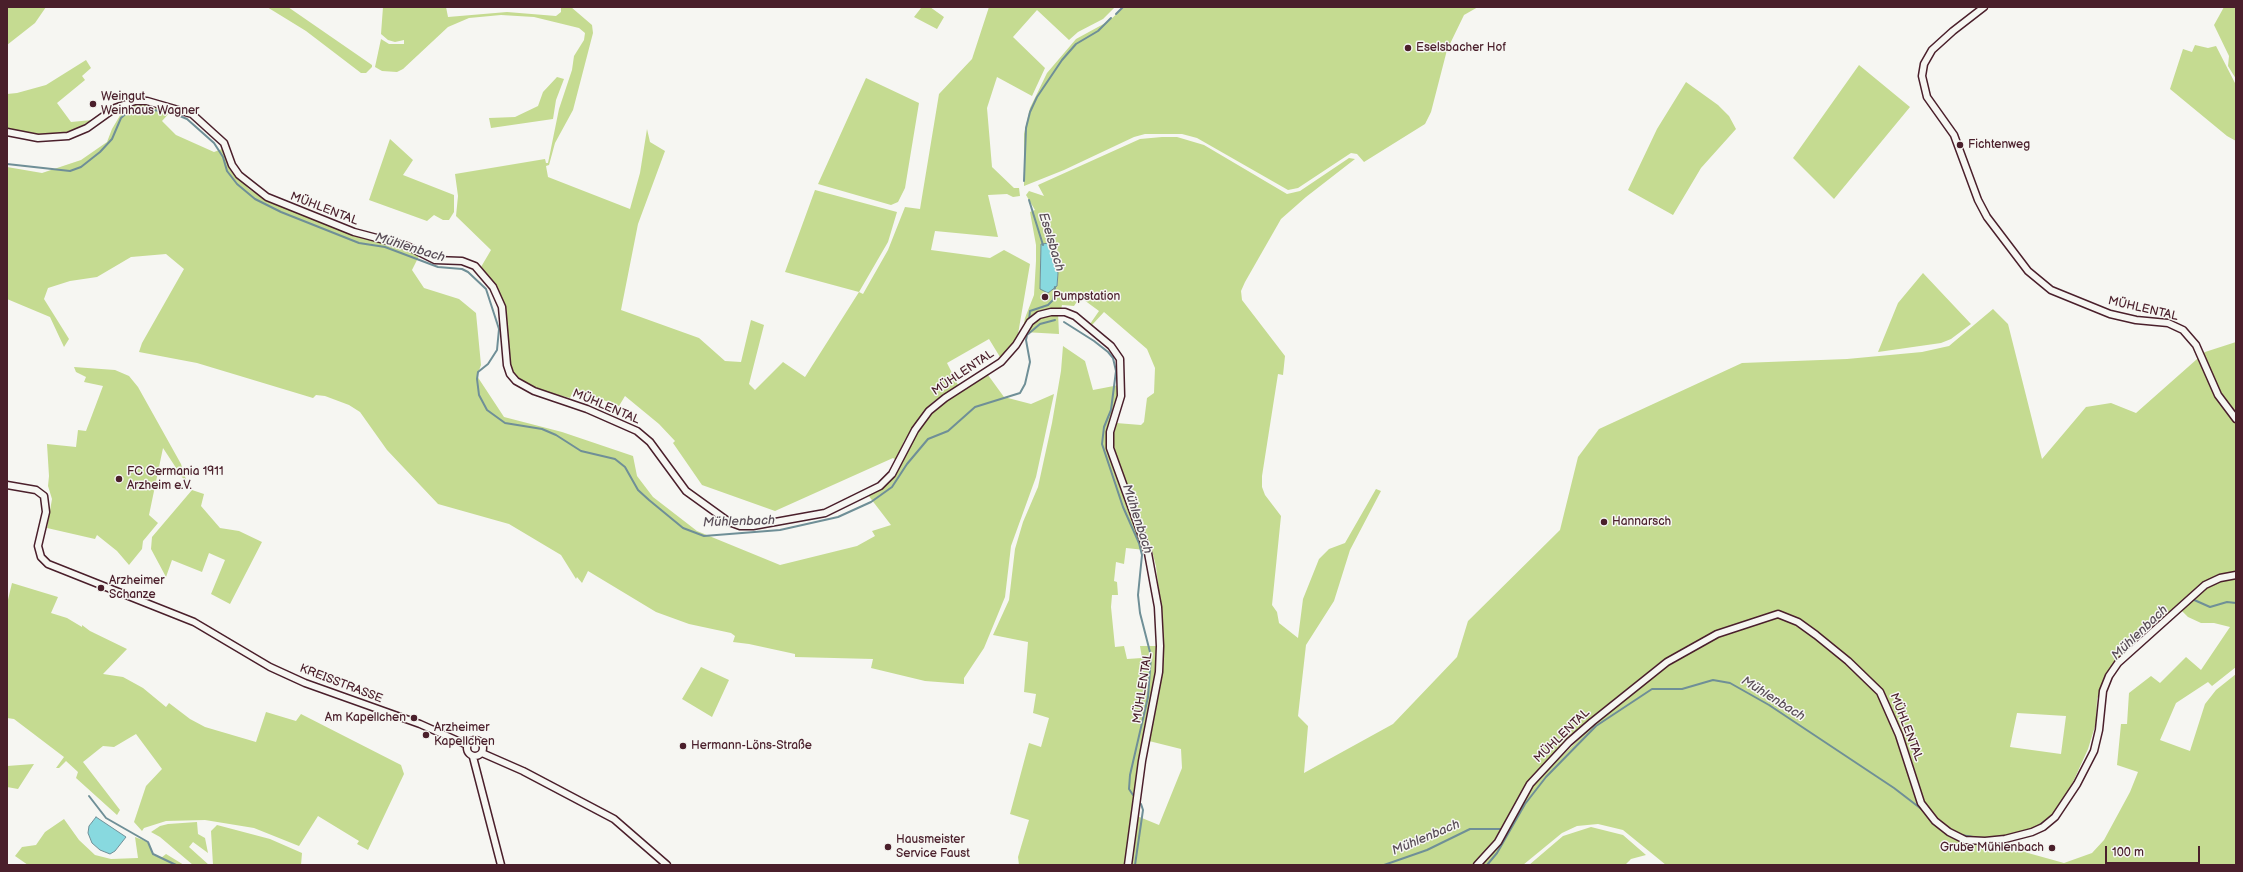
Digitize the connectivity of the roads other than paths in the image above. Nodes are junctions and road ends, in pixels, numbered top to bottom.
1 (1984, 7) edge
2 (7, 132) edge
3 (2236, 419) edge
4 (7, 485) edge
5 (2236, 575) edge
6 (467, 745) junction
7 (482, 753) junction
8 (473, 757) junction
9 (500, 865) edge
10 (667, 865) edge
11 (1128, 865) edge
12 (1477, 865) edge

1 - 3 street, MÜHLENTAL
2 - 11 street, MÜHLENTAL
4 - 6 street, KREISSTRASSE
5 - 12 street, MÜHLENTAL
6 - 7 street, KREISSTRASSE
6 - 8 street
7 - 8 street
7 - 10 street, KREISSTRASSE
8 - 9 street

